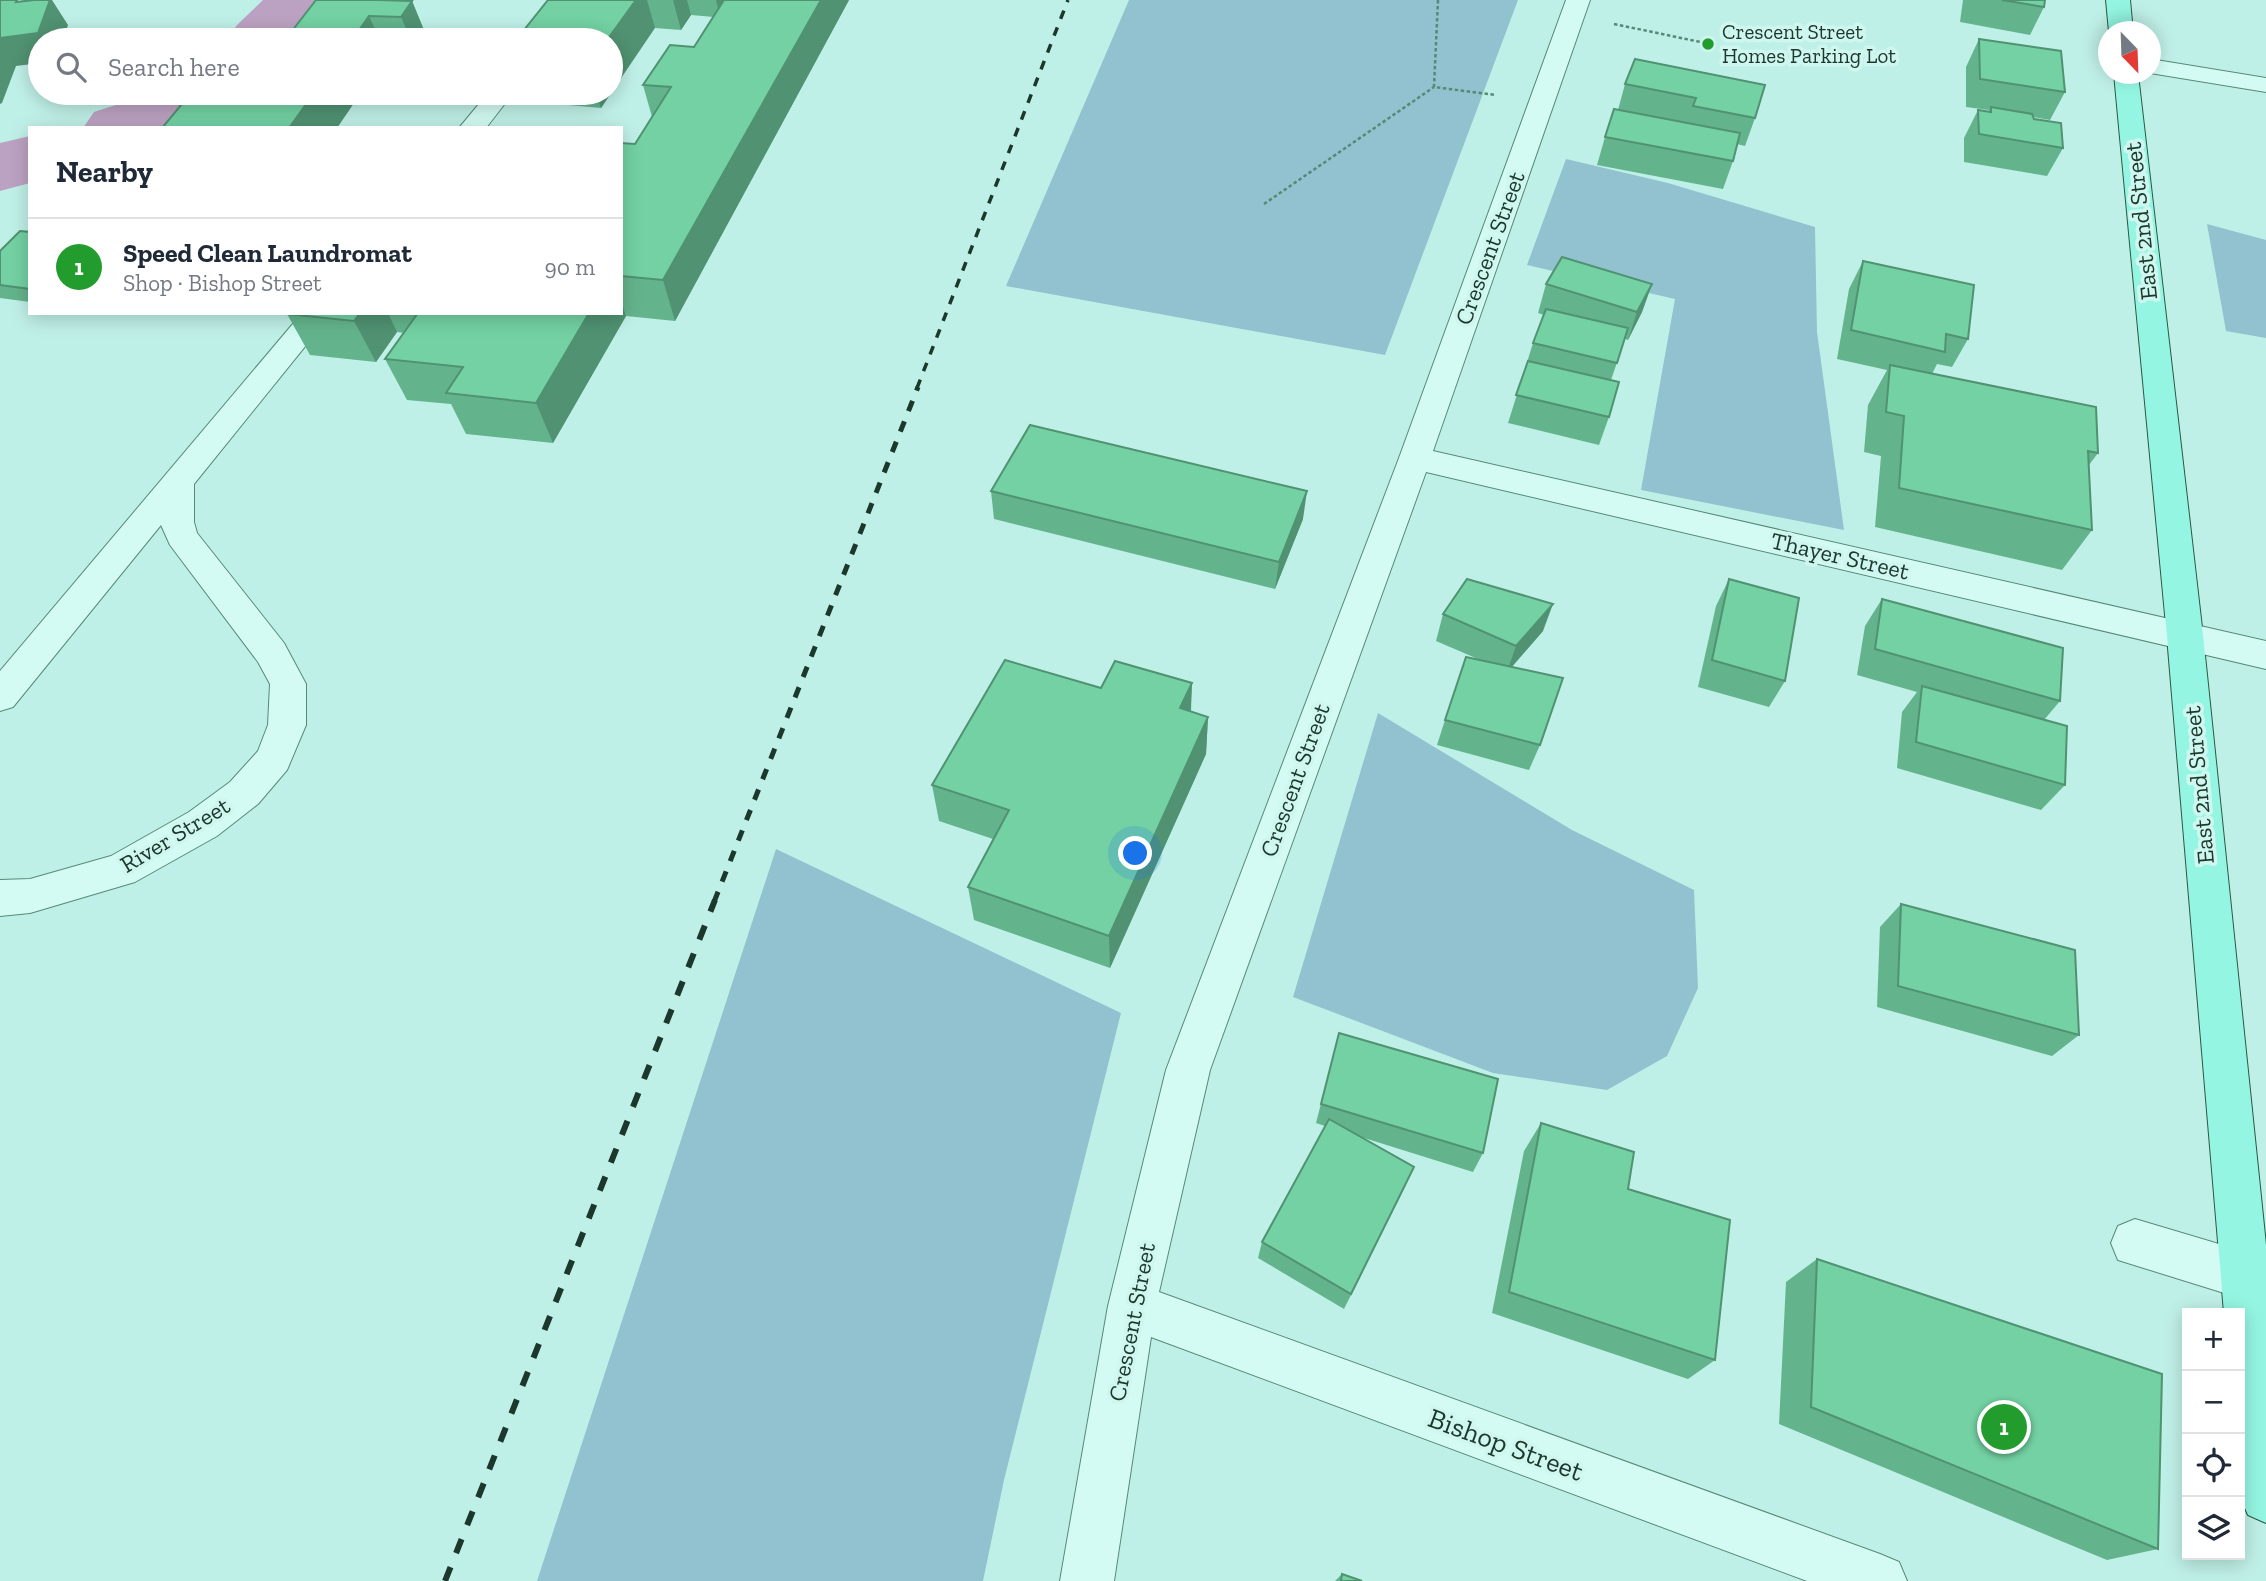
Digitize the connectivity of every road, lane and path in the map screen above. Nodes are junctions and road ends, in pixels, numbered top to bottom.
1 (1438, 0) edge
2 (2118, 0) edge
3 (1575, 8) edge
4 (2120, 21) edge
5 (1710, 44) dead end
6 (2161, 68) edge
7 (2127, 84) edge
8 (2266, 85) edge
9 (1434, 87) junction
10 (1541, 102) junction
11 (491, 105) edge
12 (474, 126) edge
13 (1264, 204) dead end
14 (316, 315) edge
15 (1415, 458) junction
16 (178, 482) junction
17 (2185, 636) junction
18 (2266, 655) edge
19 (0, 697) edge
20 (0, 898) edge
21 (2135, 1244) dead end
22 (2256, 1279) edge
23 (1132, 1306) junction
24 (2266, 1497) edge
25 (1087, 1581) edge
26 (1880, 1581) edge

1 - 9 path
2 - 4 main road
3 - 5 path
3 - 10 street, Crescent Street
6 - 8 street
7 - 17 main road, East 2nd Street
9 - 10 path
9 - 13 path
10 - 15 street, Crescent Street
11 - 12 street
14 - 16 street
15 - 17 street, Thayer Street
15 - 23 street, Crescent Street
16 - 19 street
16 - 20 street, River Street
17 - 18 street, Thayer Street
17 - 22 main road, East 2nd Street
21 - 22 street
22 - 24 main road, East 2nd Street
23 - 25 street, Crescent Street
23 - 26 street, Bishop Street

